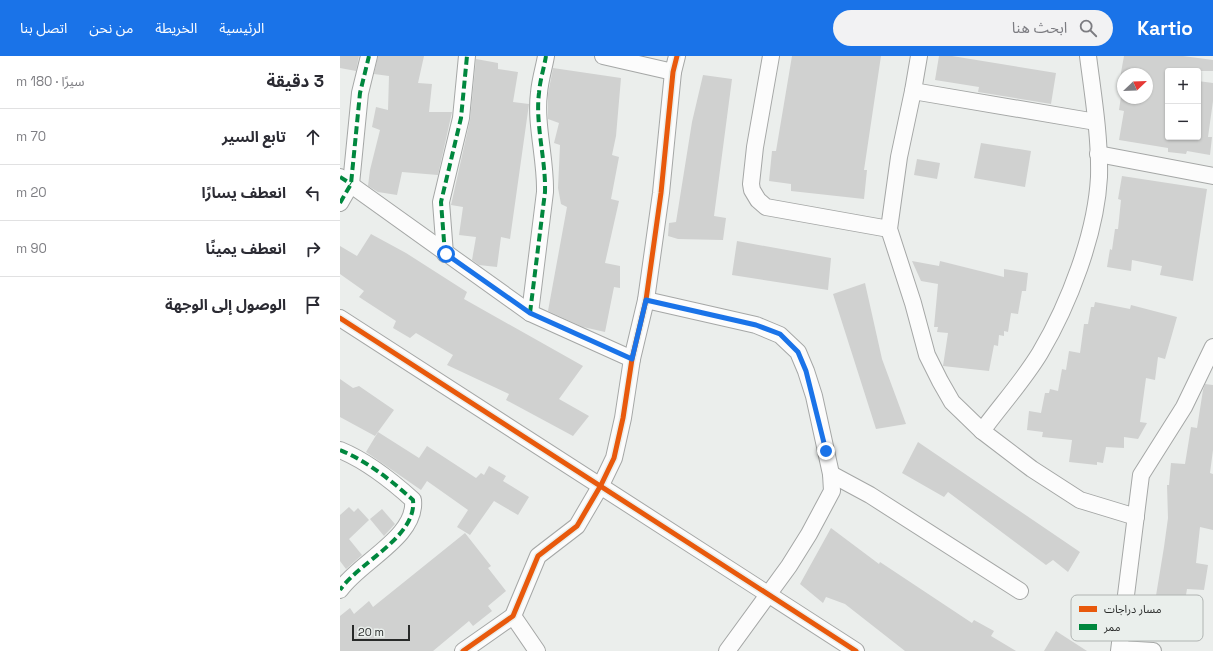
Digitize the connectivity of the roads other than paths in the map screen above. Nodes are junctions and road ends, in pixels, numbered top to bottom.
1 (369, 56) edge
2 (467, 56) edge
3 (546, 56) edge
4 (603, 56) edge
5 (677, 56) edge
6 (771, 56) edge
7 (919, 56) edge
8 (1088, 56) edge
9 (673, 72) junction
10 (913, 90) junction
11 (1096, 122) junction
12 (1098, 154) junction
13 (1213, 176) edge
14 (345, 180) edge
15 (340, 203) edge
16 (889, 229) junction
17 (446, 254) junction
18 (646, 300) junction
19 (530, 313) junction
20 (340, 318) edge
21 (1213, 347) edge
22 (632, 359) junction
23 (982, 431) junction
24 (341, 451) edge
25 (831, 474) junction
26 (601, 485) junction
27 (1136, 517) junction
28 (340, 590) edge
29 (1020, 591) dead end
30 (1125, 595) edge
31 (768, 596) junction
32 (513, 616) junction
33 (1120, 650) edge
34 (463, 651) edge
35 (537, 651) edge
36 (727, 651) edge
37 (856, 651) edge
38 (1153, 651) edge

1 - 14 street
2 - 17 street
3 - 19 street
4 - 9 street
5 - 9 street
6 - 16 street
7 - 10 street
8 - 11 street
9 - 18 street
10 - 11 street
10 - 16 street
11 - 12 street
12 - 13 street
12 - 23 street
14 - 15 street
14 - 17 street
16 - 23 street
17 - 19 street
18 - 22 street
18 - 25 street
19 - 22 street
20 - 26 street
21 - 27 street
22 - 26 street
23 - 27 street
24 - 28 street
25 - 29 street
25 - 31 street
26 - 31 street
26 - 32 street
27 - 30 street
31 - 36 street
31 - 37 street
32 - 34 street
32 - 35 street
33 - 38 street

